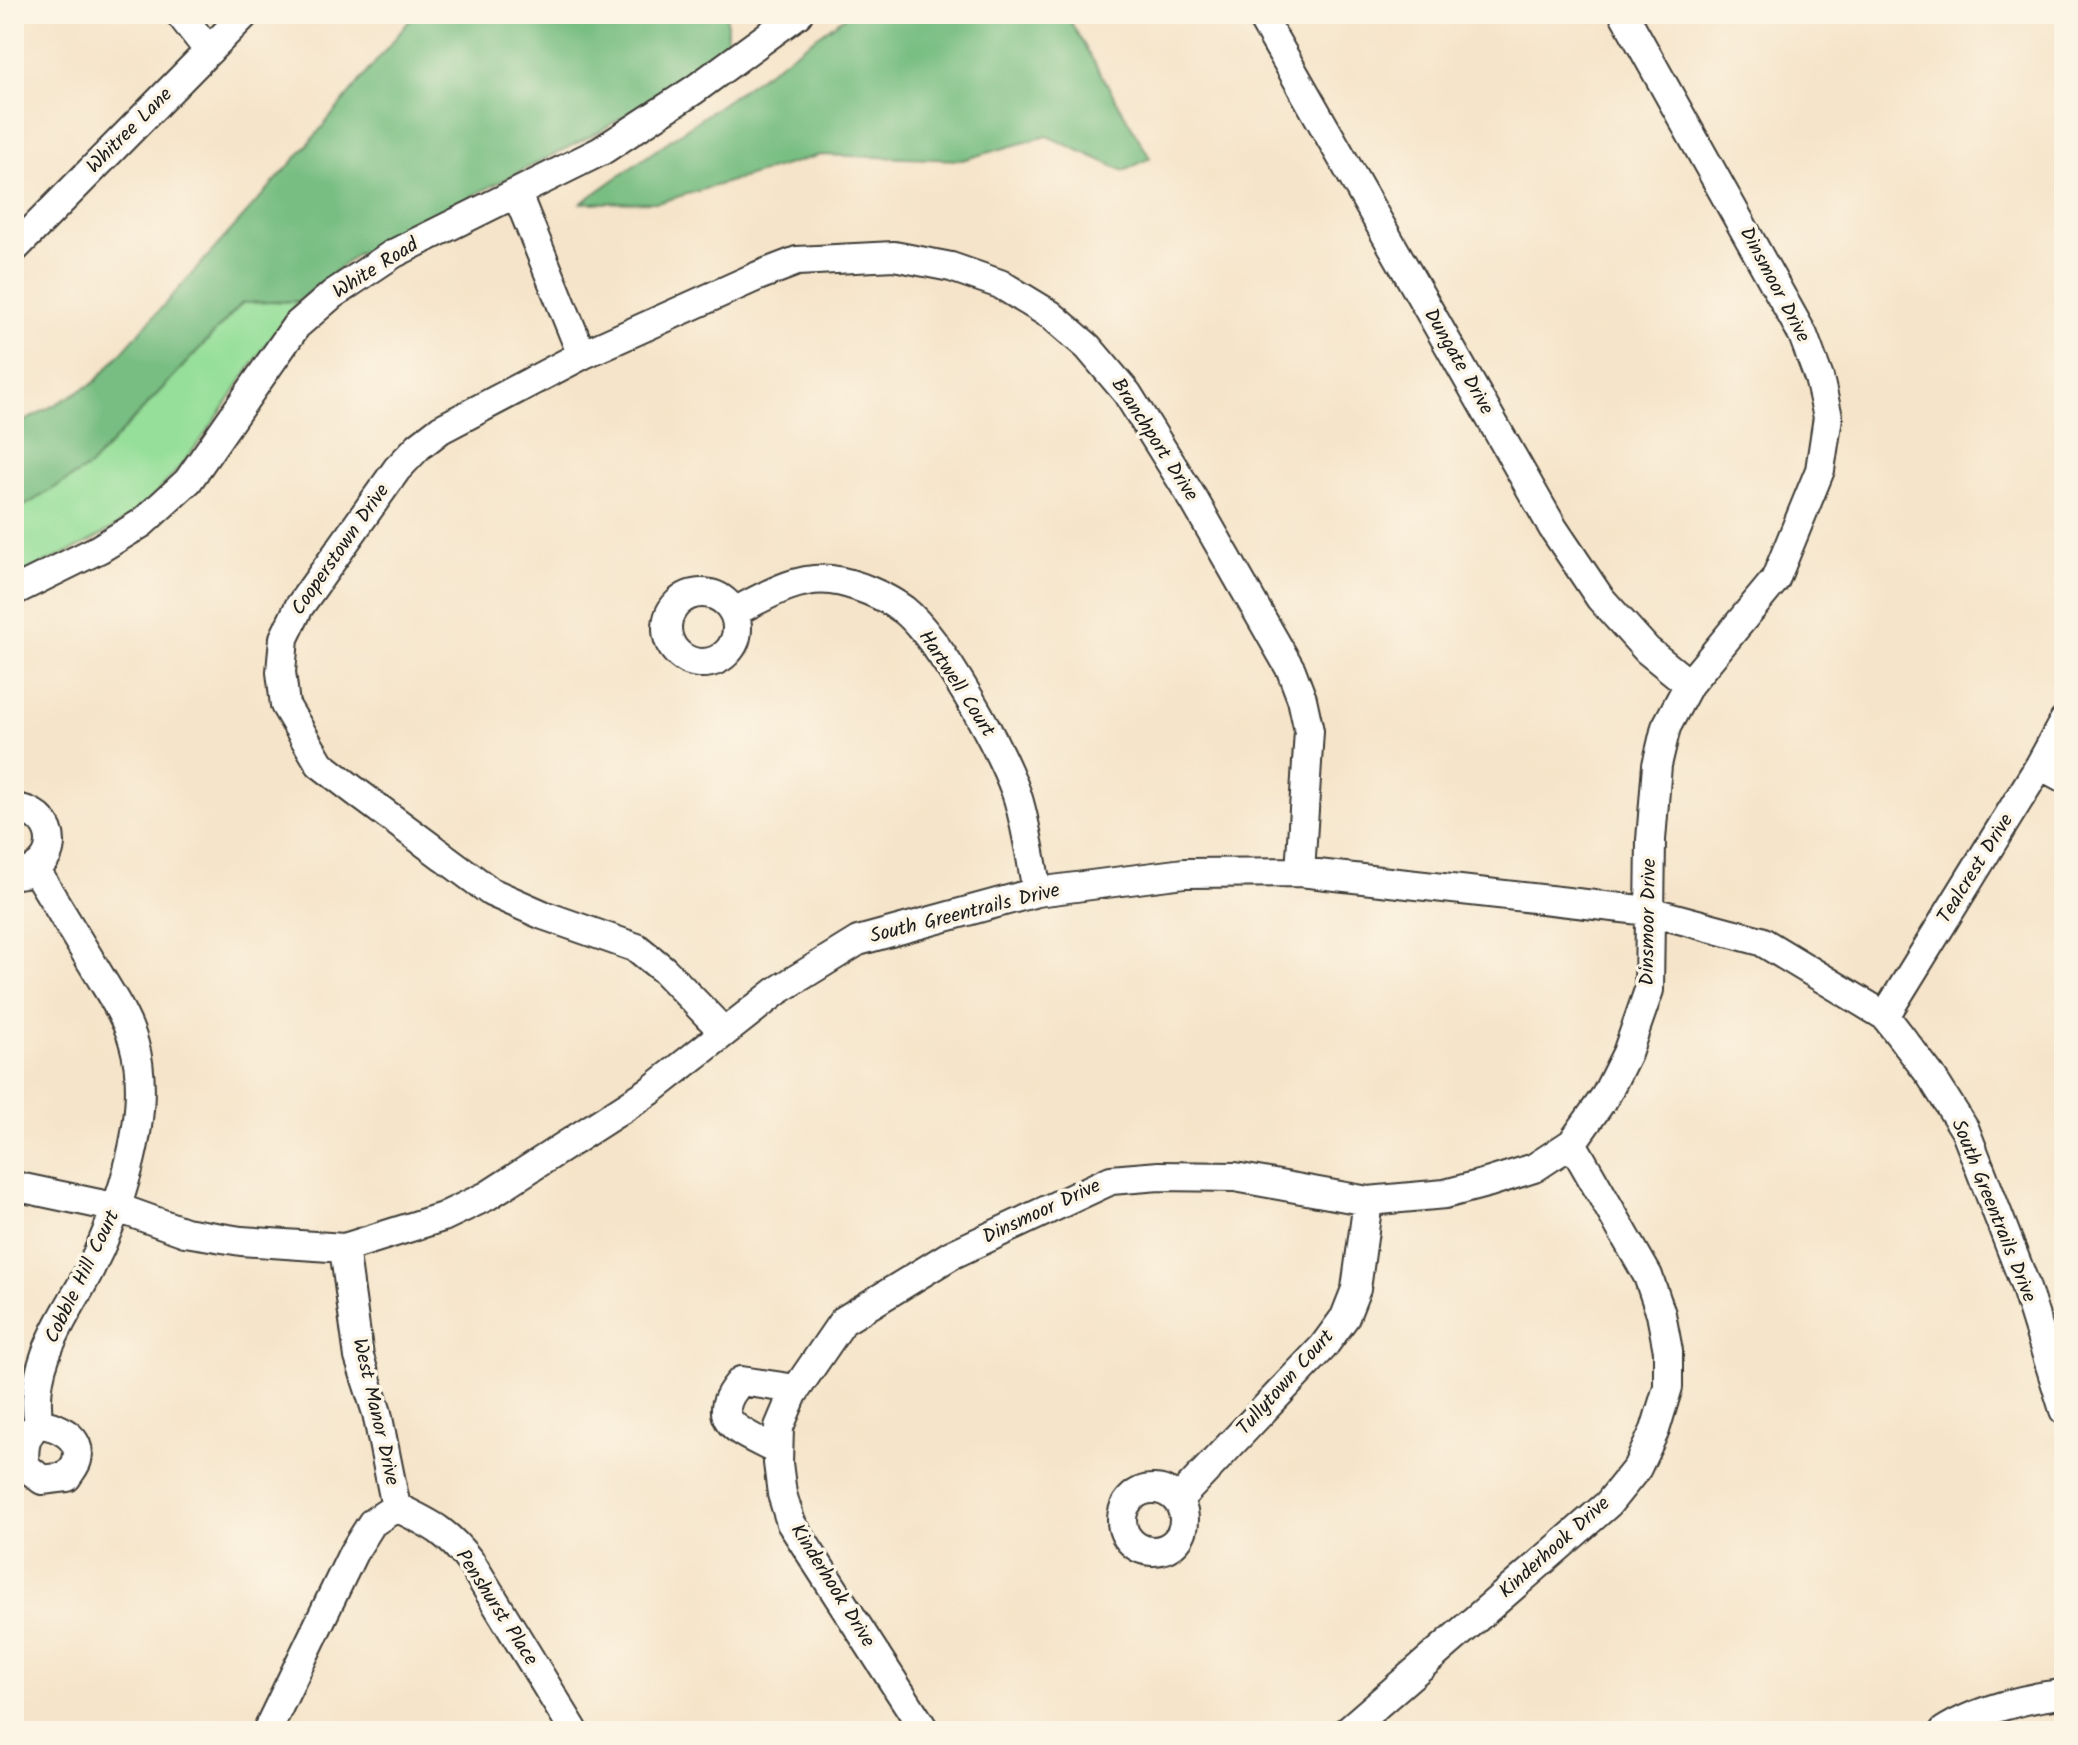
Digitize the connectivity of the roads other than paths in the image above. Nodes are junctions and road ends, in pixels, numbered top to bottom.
1 (180, 14) edge
2 (245, 14) edge
3 (798, 14) edge
4 (1260, 14) edge
5 (1624, 14) edge
6 (209, 51) junction
7 (517, 194) junction
8 (14, 249) edge
9 (582, 355) junction
10 (14, 591) edge
11 (734, 612) dead end
12 (1689, 684) junction
13 (2064, 721) edge
14 (2052, 772) edge
15 (14, 808) edge
16 (24, 872) edge
17 (1300, 872) junction
18 (1037, 892) junction
19 (1649, 911) junction
20 (1885, 1016) junction
21 (723, 1031) junction
22 (1572, 1143) junction
23 (14, 1186) edge
24 (1368, 1201) junction
25 (118, 1208) junction
26 (344, 1248) junction
27 (796, 1389) junction
28 (2064, 1410) edge
29 (39, 1424) dead end
30 (778, 1439) junction
31 (1178, 1500) dead end
32 (396, 1507) junction
33 (2064, 1694) edge
34 (267, 1731) edge
35 (574, 1731) edge
36 (925, 1731) edge
37 (1347, 1731) edge
38 (1944, 1731) edge

1 - 6 street
2 - 6 street, Whitree Lane
3 - 7 street, White Road
4 - 12 street, Dungate Drive
5 - 12 street, Dinsmoor Drive
6 - 8 street, Whitree Lane
7 - 9 street
7 - 10 street, White Road
9 - 17 street, Branchport Drive
9 - 21 street, Cooperstown Drive
11 - 18 street, Hartwell Court
12 - 19 street, Dinsmoor Drive
13 - 14 street, Tealcrest Drive
14 - 20 street, Tealcrest Drive
15 - 16 street, Cobble Hill Court
16 - 25 street, Cobble Hill Court
17 - 18 street, South Greentrails Drive
17 - 19 street, South Greentrails Drive
18 - 21 street, South Greentrails Drive
19 - 20 street, South Greentrails Drive
19 - 22 street, Dinsmoor Drive
20 - 28 street, South Greentrails Drive
21 - 26 street, South Greentrails Drive
22 - 24 street, Dinsmoor Drive
22 - 37 street, Kinderhook Drive
23 - 25 street, South Greentrails Drive
24 - 27 street, Dinsmoor Drive
24 - 31 street, Tullytown Court
25 - 26 street, South Greentrails Drive
25 - 29 street, Cobble Hill Court
26 - 32 street, West Manor Drive
27 - 30 street, Dinsmoor Drive
27 - 30 street
30 - 36 street, Kinderhook Drive
32 - 34 street, West Manor Drive
32 - 35 street, Penshurst Place
33 - 38 street

